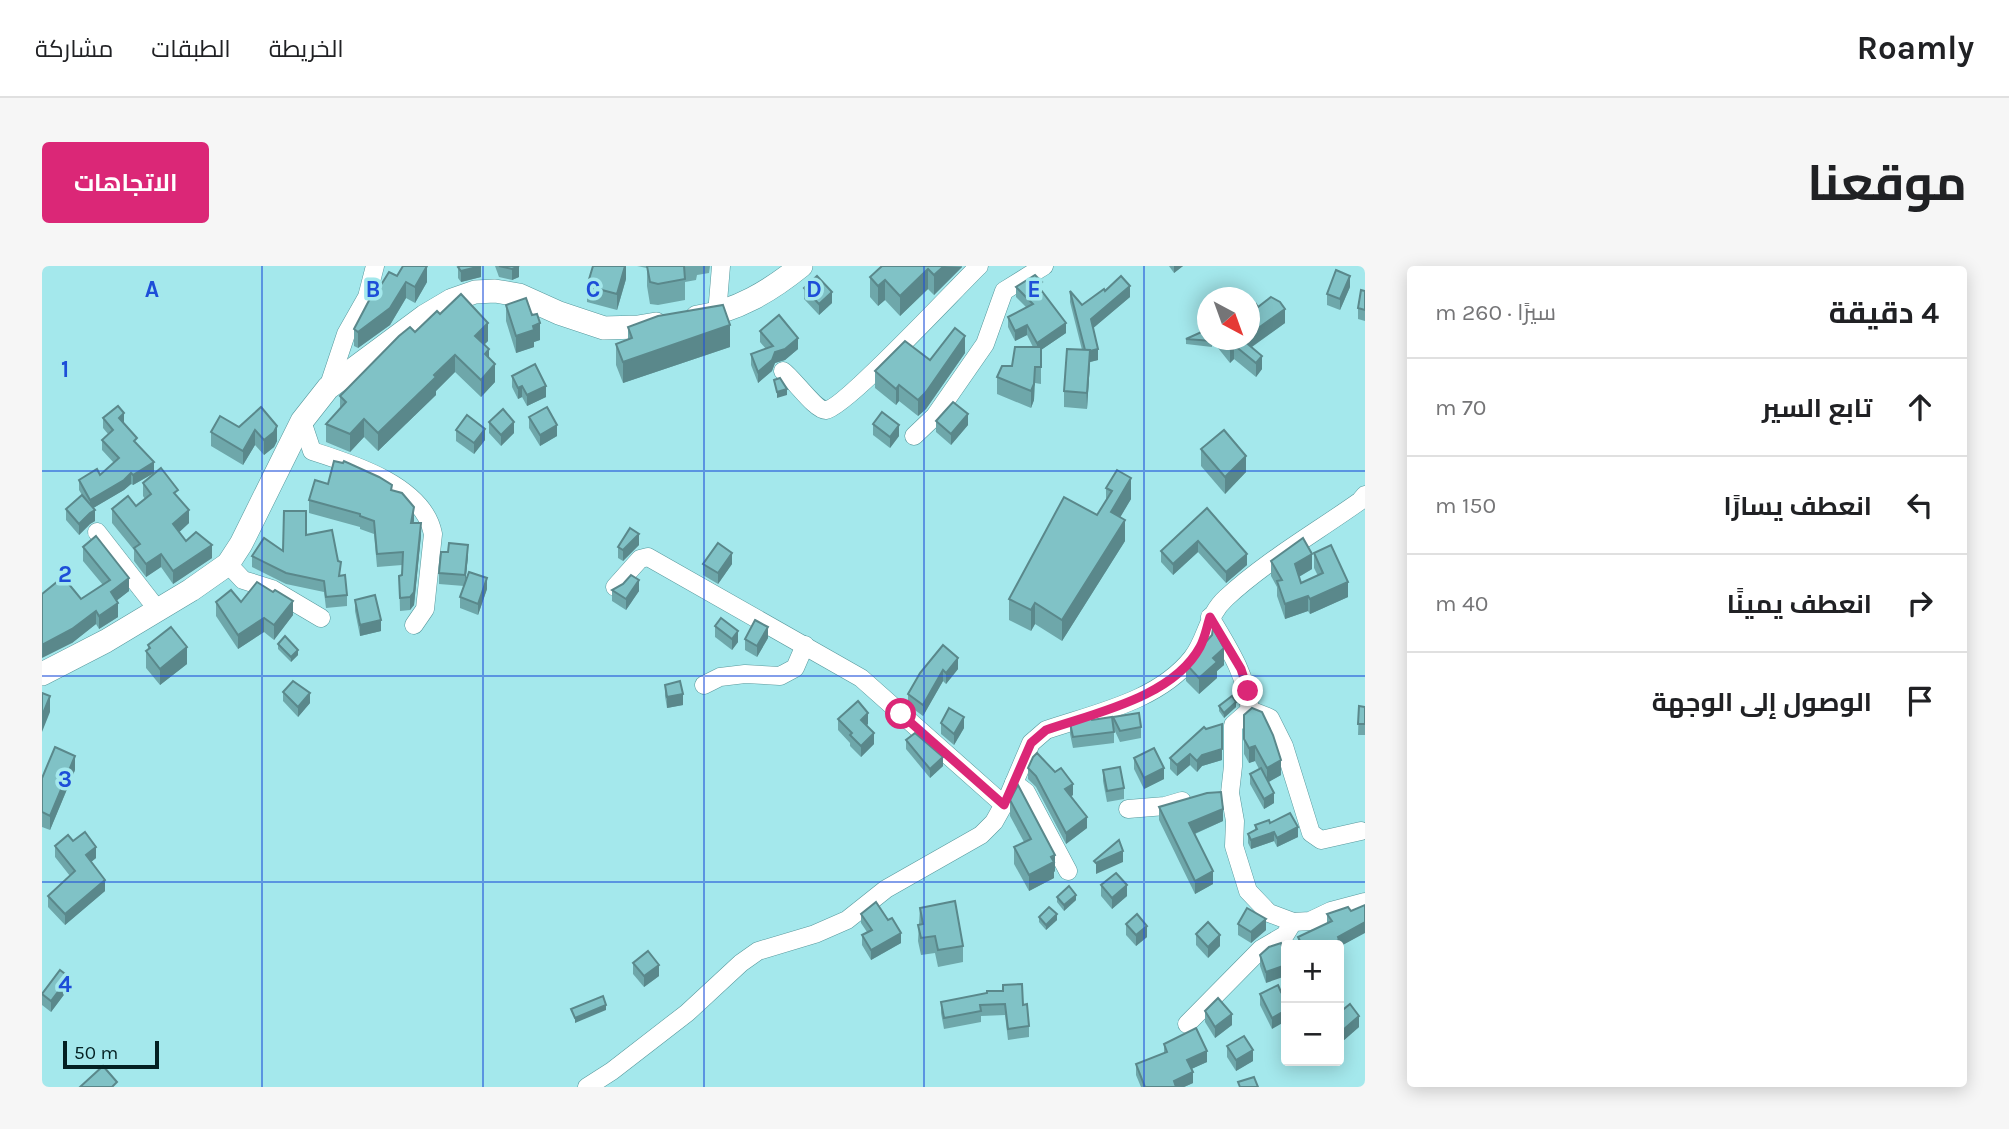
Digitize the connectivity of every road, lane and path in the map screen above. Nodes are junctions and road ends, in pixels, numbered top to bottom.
1 (375, 266) edge
2 (721, 266) edge
3 (801, 266) edge
4 (979, 266) edge
5 (1044, 266) edge
6 (717, 314) junction
7 (783, 371) dead end
8 (328, 388) junction
9 (302, 421) junction
10 (915, 436) dead end
11 (1365, 495) edge
12 (97, 532) dead end
13 (228, 564) junction
14 (615, 587) edge
15 (157, 609) junction
16 (1210, 617) junction
17 (321, 618) dead end
18 (414, 625) dead end
19 (805, 645) junction
20 (42, 674) edge
21 (704, 685) dead end
22 (1250, 710) junction
23 (1014, 783) junction
24 (1217, 794) junction
25 (1004, 805) junction
26 (1128, 809) dead end
27 (1361, 831) dead end
28 (1068, 871) dead end
29 (1365, 902) edge
30 (1293, 922) junction
31 (1186, 1024) dead end
32 (587, 1087) edge

1 - 8 street
2 - 6 street
3 - 6 main road
4 - 7 street
5 - 10 street
6 - 8 main road
8 - 9 main road
9 - 13 main road
9 - 18 street
11 - 16 street
12 - 15 street
13 - 15 main road
13 - 17 street
14 - 19 street
15 - 20 main road
16 - 22 street
16 - 23 street
19 - 21 street
19 - 25 street
22 - 24 street
22 - 27 street
23 - 25 street
23 - 28 street
24 - 26 street
24 - 30 street
25 - 32 street
29 - 30 street
30 - 31 street

